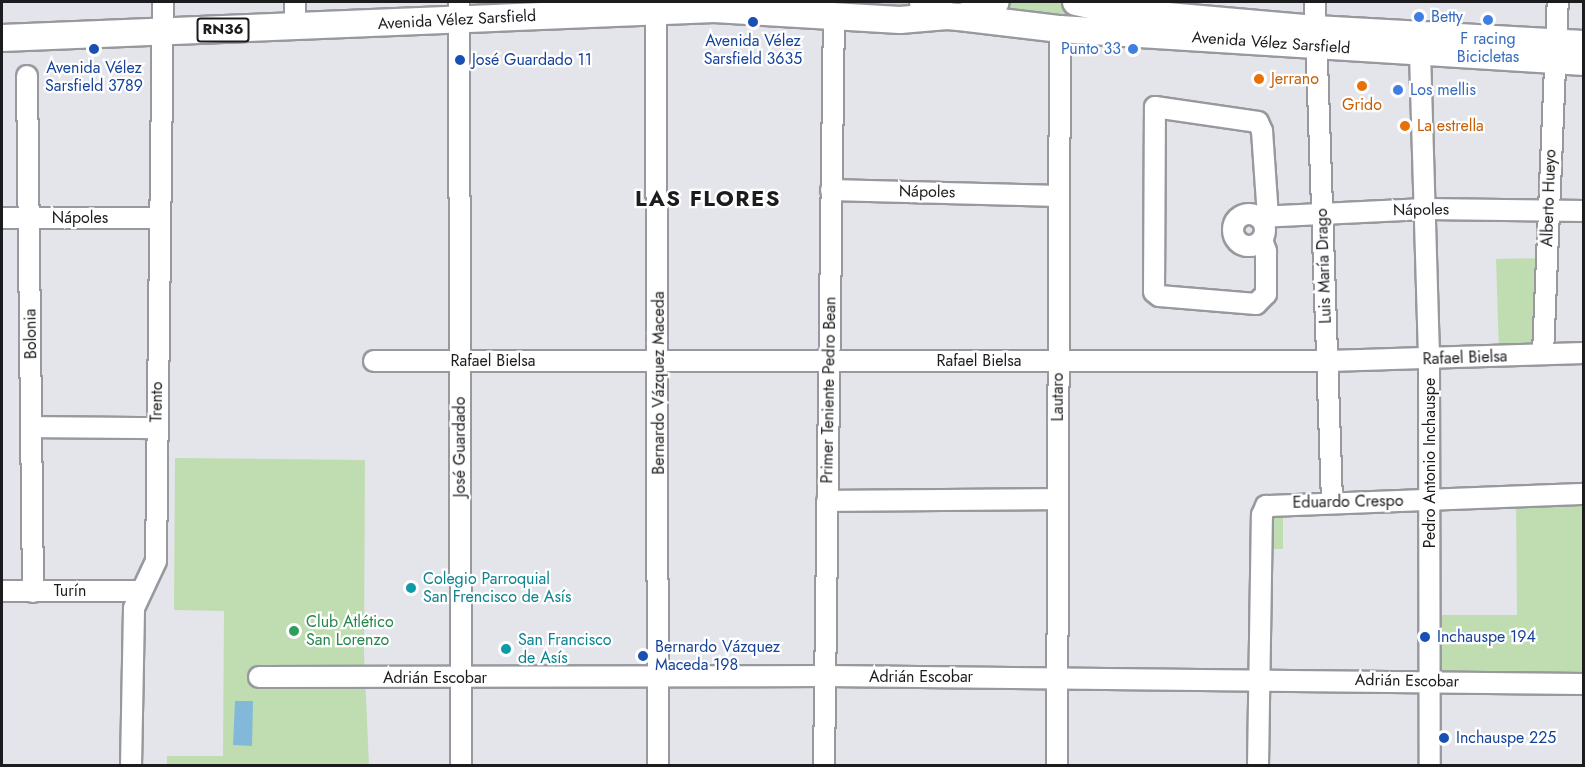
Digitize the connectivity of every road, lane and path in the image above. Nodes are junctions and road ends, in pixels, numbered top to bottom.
1 (578, 2) edge
2 (923, 2) edge
3 (996, 2) edge
4 (1076, 2) edge
5 (1315, 2) edge
6 (1558, 2) edge
7 (656, 6) edge
8 (295, 7) edge
9 (459, 9) edge
10 (834, 14) junction
11 (953, 17) junction
12 (162, 18) edge
13 (2, 25) edge
14 (1060, 28) junction
15 (2, 38) edge
16 (1315, 38) junction
17 (1584, 44) edge
18 (1555, 51) junction
19 (1420, 53) junction
20 (1584, 62) edge
21 (27, 76) dead end
22 (831, 190) junction
23 (1059, 196) junction
24 (1425, 209) junction
25 (1549, 210) junction
26 (1584, 211) edge
27 (1323, 213) junction
28 (1264, 216) junction
29 (30, 218) junction
30 (159, 218) junction
31 (2, 219) edge
32 (1262, 240) junction
33 (1584, 352) edge
34 (1543, 354) junction
35 (1429, 359) junction
36 (374, 361) dead end
37 (460, 361) junction
38 (659, 361) junction
39 (829, 361) junction
40 (1059, 361) junction
41 (1328, 361) junction
42 (33, 427) junction
43 (157, 428) junction
44 (1584, 494) edge
45 (1058, 499) junction
46 (1430, 499) junction
47 (827, 501) junction
48 (1332, 502) junction
49 (2, 591) edge
50 (139, 591) junction
51 (33, 592) junction
52 (825, 676) junction
53 (259, 677) dead end
54 (658, 677) junction
55 (461, 678) junction
56 (1057, 678) junction
57 (1259, 680) junction
58 (1431, 681) junction
59 (1584, 684) edge
60 (131, 765) edge
61 (461, 765) edge
62 (658, 765) edge
63 (824, 765) edge
64 (1057, 765) edge
65 (1258, 765) edge
66 (1430, 765) edge

1 - 9 main road, Avenida Vélez Sarsfield / RN36
2 - 11 main road, RN36
3 - 11 main road, RN36
4 - 16 main road, Avenida Vélez Sarsfield / RN36
5 - 16 street, Luis María Drago
6 - 18 street, Alberto Hueyo
7 - 9 main road, Avenida Vélez Sarsfield / RN36
7 - 10 main road, Avenida Vélez Sarsfield / RN36
7 - 38 street, Bernardo Vázquez Maceda
8 - 9 main road, Avenida Vélez Sarsfield / RN36
8 - 12 main road, Avenida Vélez Sarsfield / RN36
9 - 12 main road, Avenida Vélez Sarsfield / RN36
9 - 37 street, José Guardado
10 - 11 main road, Avenida Vélez Sarsfield / RN36
10 - 22 street, Primer Teniente Pedro Bean
11 - 14 main road, Avenida Vélez Sarsfield / RN36
12 - 13 main road, Avenida Vélez Sarsfield / RN36
12 - 15 main road, Avenida Vélez Sarsfield / RN36
12 - 30 street, Trento
14 - 16 main road, Avenida Vélez Sarsfield / RN36
14 - 23 street, Lautaro
16 - 18 main road, Avenida Vélez Sarsfield / RN36
16 - 19 main road, Avenida Vélez Sarsfield / RN36
16 - 27 street, Luis María Drago
17 - 18 main road, Avenida Vélez Sarsfield / RN36
18 - 19 main road, Avenida Vélez Sarsfield / RN36
18 - 20 main road, Avenida Vélez Sarsfield / RN36
18 - 25 street, Alberto Hueyo
19 - 24 street, Pedro Antonio Inchauspe
21 - 29 street, Bolonia
22 - 23 street, Nápoles
22 - 39 street, Primer Teniente Pedro Bean
23 - 40 street, Lautaro
24 - 25 street, Nápoles
24 - 27 street, Nápoles
24 - 35 street, Pedro Antonio Inchauspe
25 - 26 street, Nápoles
25 - 34 street, Alberto Hueyo
27 - 28 street, Nápoles
27 - 41 street, Luis María Drago
28 - 32 street
28 - 32 street, Nápoles
28 - 32 street
29 - 30 street, Nápoles
29 - 31 street, Nápoles
29 - 42 street, Bolonia
30 - 43 street, Trento
33 - 34 street, Rafael Bielsa
34 - 35 street, Rafael Bielsa
35 - 41 street, Rafael Bielsa
35 - 46 street, Pedro Antonio Inchauspe
36 - 37 street, Rafael Bielsa
37 - 38 street, Rafael Bielsa
37 - 55 street, José Guardado
38 - 39 street, Rafael Bielsa
38 - 54 street, Bernardo Vázquez Maceda
39 - 40 street, Rafael Bielsa
39 - 47 street, Primer Teniente Pedro Bean
40 - 41 street, Rafael Bielsa
40 - 45 street, Lautaro
41 - 48 street, Luis María Drago
42 - 43 street
42 - 51 street, Bolonia
43 - 50 street, Trento
44 - 46 street, Eduardo Crespo
45 - 47 street
45 - 56 street, Lautaro
46 - 48 street, Eduardo Crespo
46 - 58 street, Pedro Antonio Inchauspe
47 - 52 street, Primer Teniente Pedro Bean
48 - 57 street, Eduardo Crespo
49 - 51 street, Turín
50 - 51 street, Turín
50 - 60 street, Trento
52 - 54 street, Adrián Escobar
52 - 56 street, Adrián Escobar
52 - 63 street, Primer Teniente Pedro Bean
53 - 55 street, Adrián Escobar
54 - 55 street, Adrián Escobar
54 - 62 street, Bernardo Vázquez Maceda
55 - 61 street, José Guardado
56 - 57 street, Adrián Escobar
56 - 64 street, Lautaro
57 - 58 street, Adrián Escobar
57 - 65 street
58 - 59 street, Adrián Escobar
58 - 66 street, Pedro Antonio Inchauspe

